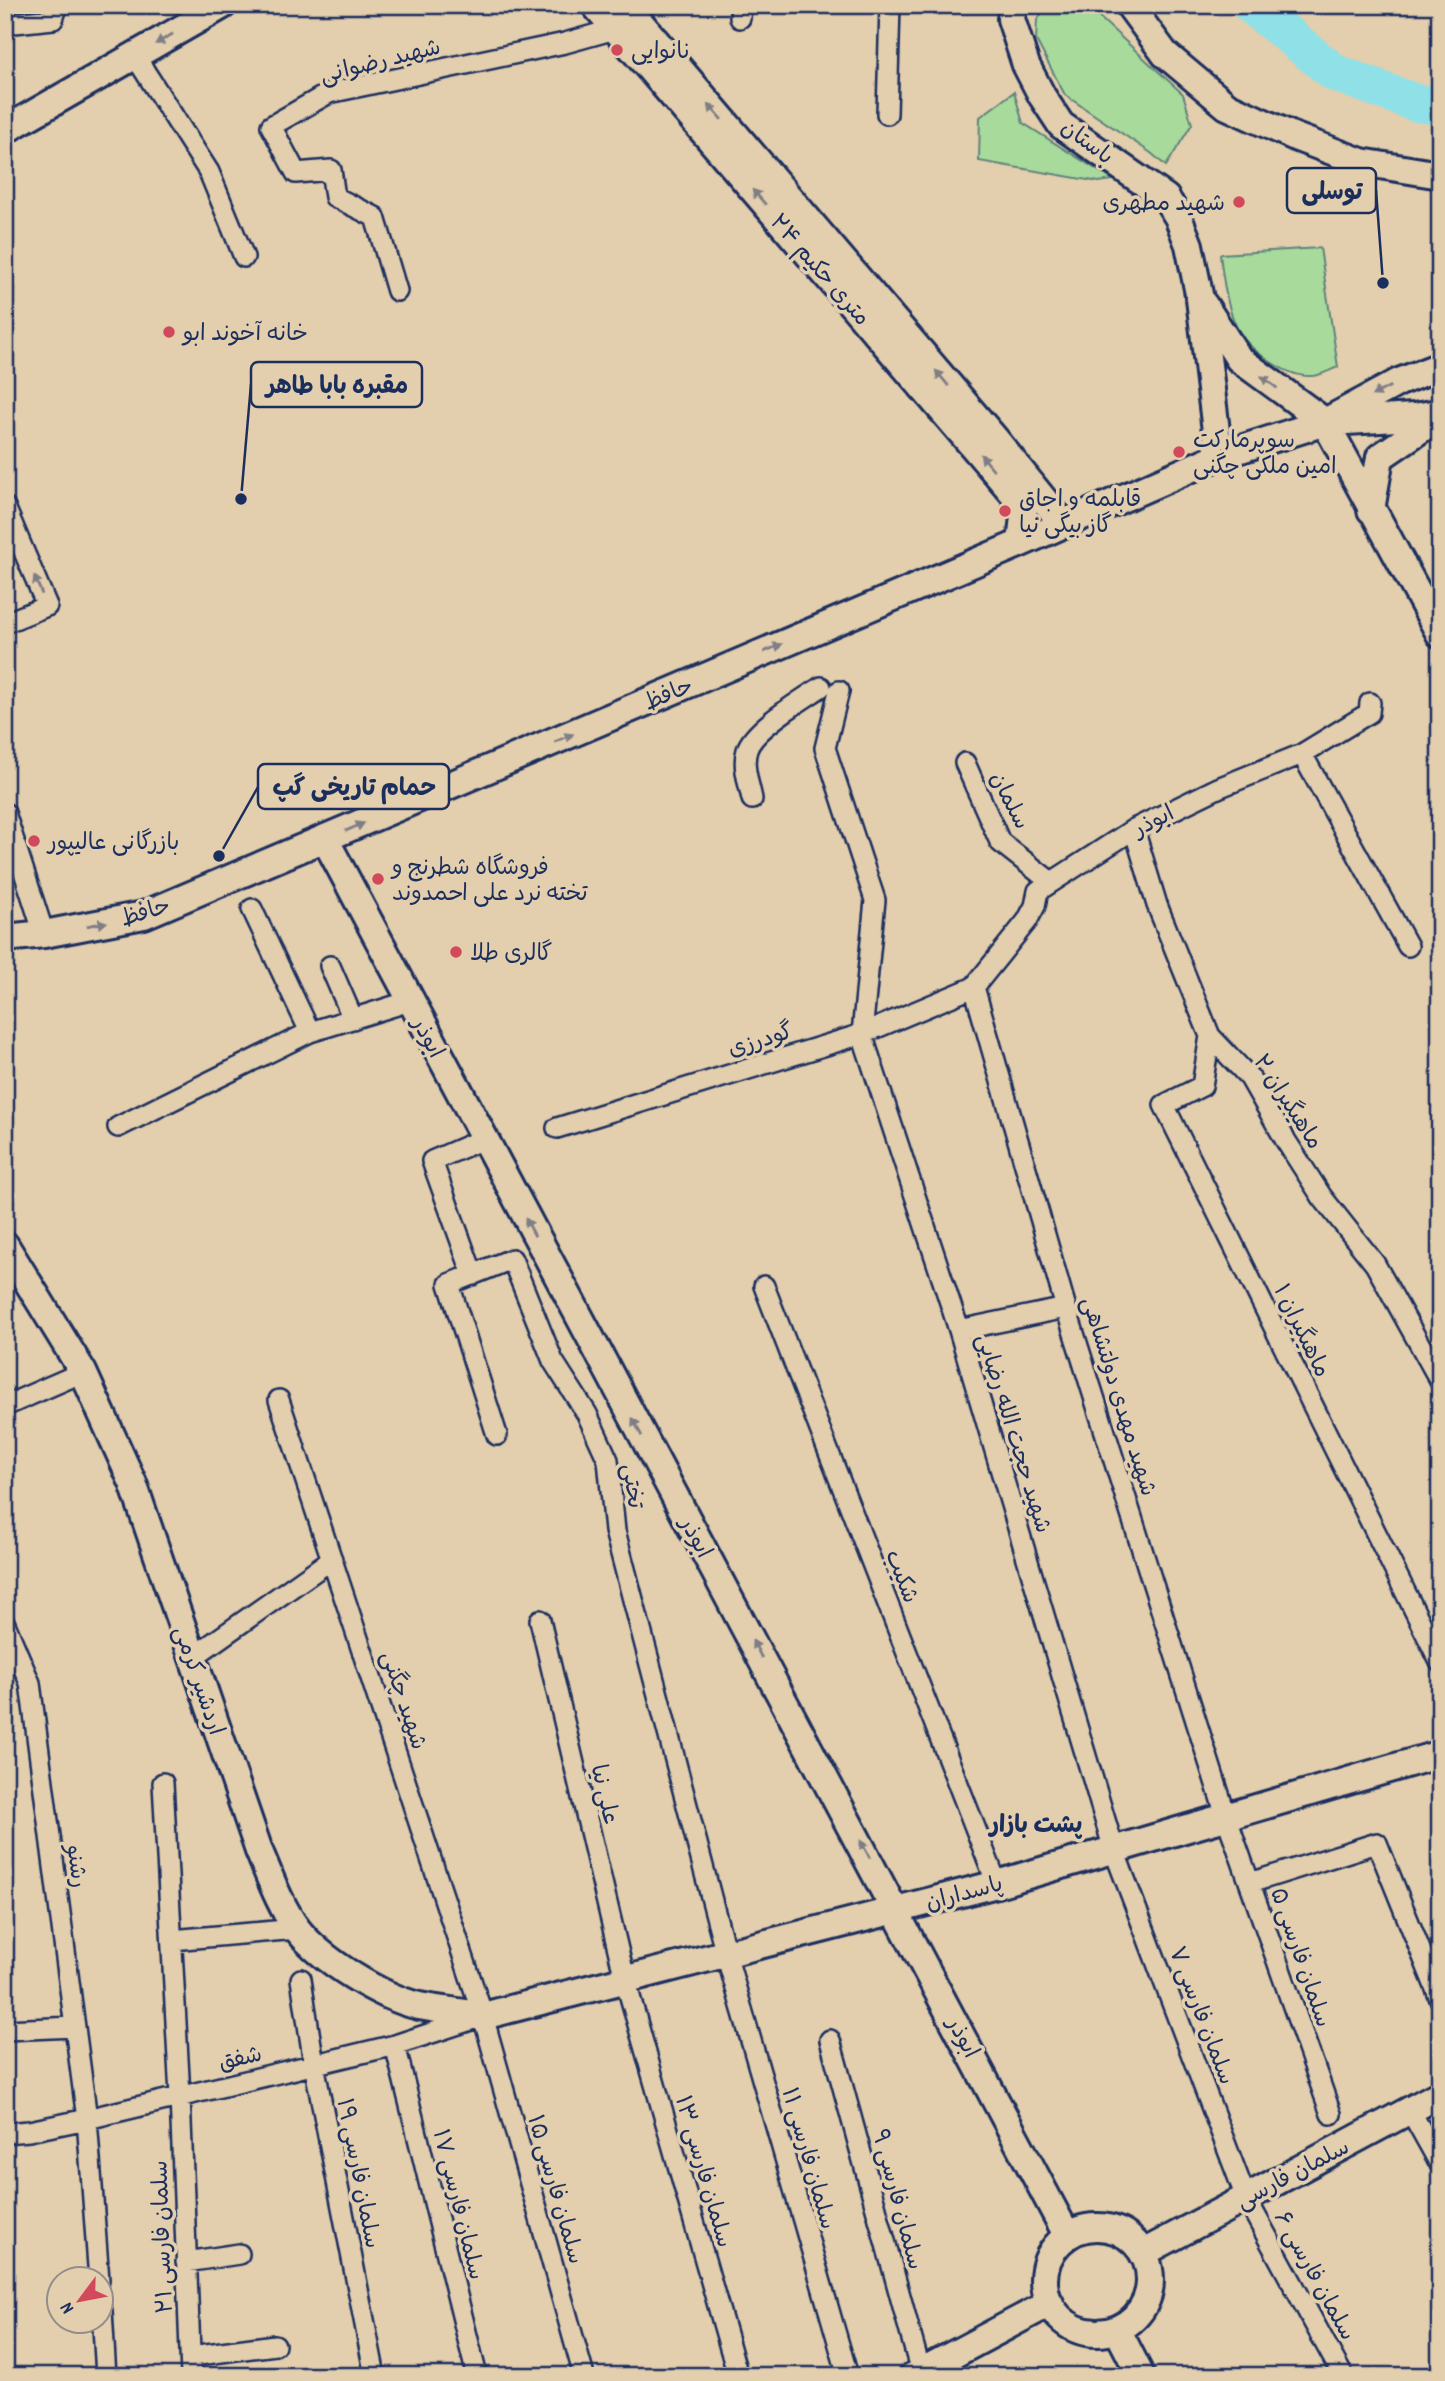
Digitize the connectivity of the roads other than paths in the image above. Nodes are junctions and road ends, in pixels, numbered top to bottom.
1 (58, 5) edge
2 (223, 5) edge
3 (595, 5) edge
4 (890, 5) edge
5 (1129, 5) edge
6 (1017, 10) edge
7 (620, 17) edge
8 (5, 24) edge
9 (135, 56) junction
10 (887, 114) dead end
11 (5, 130) edge
12 (1440, 173) edge
13 (244, 257) dead end
14 (397, 291) dead end
15 (1200, 299) junction
16 (1440, 366) edge
17 (1440, 414) edge
18 (1325, 422) junction
19 (1219, 456) junction
20 (5, 507) edge
21 (1371, 510) junction
22 (1063, 525) junction
23 (1021, 543) junction
24 (1432, 603) edge
25 (5, 622) edge
26 (1440, 634) edge
27 (1370, 703) dead end
28 (1302, 754) junction
29 (965, 763) dead end
30 (752, 799) dead end
31 (5, 813) edge
32 (1134, 829) junction
33 (325, 839) junction
34 (1051, 882) junction
35 (253, 909) dead end
36 (44, 934) junction
37 (5, 938) edge
38 (1408, 946) dead end
39 (330, 966) dead end
40 (974, 987) junction
41 (410, 1001) junction
42 (354, 1018) junction
43 (310, 1032) junction
44 (862, 1034) junction
45 (1210, 1035) junction
46 (118, 1127) dead end
47 (557, 1128) dead end
48 (483, 1139) junction
49 (5, 1245) edge
50 (473, 1275) junction
51 (764, 1286) dead end
52 (1066, 1308) junction
53 (959, 1330) junction
54 (83, 1372) junction
55 (1440, 1381) edge
56 (279, 1400) dead end
57 (5, 1406) edge
58 (497, 1435) dead end
59 (332, 1559) junction
60 (540, 1620) dead end
61 (5, 1623) edge
62 (193, 1657) junction
63 (1440, 1662) edge
64 (1440, 1754) edge
65 (163, 1783) dead end
66 (1226, 1816) junction
67 (1114, 1850) junction
68 (1250, 1883) junction
69 (997, 1884) junction
70 (897, 1909) junction
71 (297, 1929) junction
72 (172, 1940) junction
73 (726, 1954) junction
74 (301, 1979) dead end
75 (625, 1979) junction
76 (1440, 1999) edge
77 (483, 2016) junction
78 (75, 2028) junction
79 (5, 2030) edge
80 (830, 2040) dead end
81 (395, 2045) junction
82 (314, 2064) junction
83 (1440, 2094) edge
84 (180, 2096) junction
85 (1410, 2110) junction
86 (1331, 2114) dead end
87 (87, 2119) junction
88 (5, 2133) edge
89 (1440, 2164) edge
90 (1246, 2198) junction
91 (1067, 2235) junction
92 (1143, 2253) junction
93 (239, 2254) dead end
94 (186, 2262) junction
95 (98, 2266) edge
96 (1049, 2303) junction
97 (1117, 2329) junction
98 (104, 2336) edge
99 (275, 2345) dead end
100 (191, 2366) edge
101 (918, 2375) edge
102 (106, 2376) edge
103 (375, 2376) edge
104 (477, 2376) edge
105 (584, 2376) edge
106 (738, 2376) edge
107 (848, 2376) edge
108 (1141, 2376) edge
109 (1343, 2376) edge

1 - 8 street
2 -> 9 main road
3 - 7 main road, ۲۴ متری حکیم
4 - 10 street
5 - 12 main road
6 - 15 main road, باستان
7 - 14 street, شهید رضوانی
22 -> 7 main road, ۲۴ متری حکیم
23 -> 7 main road, ۲۴ متری حکیم
9 - 11 main road
9 - 13 street
18 -> 15 main road, باستان
15 - 19 main road, باستان
16 -> 18 main road
17 - 18 main road
17 - 21 main road
18 - 19 main road, حافظ
18 - 21 main road
19 - 22 main road, حافظ
25 -> 20 street
21 - 24 main road
22 - 23 main road, حافظ
33 -> 23 main road, حافظ
24 - 26 main road
27 - 28 street, ابوذر
28 - 32 street, ابوذر
28 - 38 street
29 - 34 street, سلمان
30 - 44 street
31 - 36 street
32 - 34 street, ابوذر
32 - 45 street, ماهیگیران ۲
36 -> 33 main road, حافظ
33 - 41 main road, ابوذر
34 - 40 street, ابوذر
35 - 43 street
36 - 37 main road, حافظ
39 - 42 street
40 - 44 street, گودرزی
40 - 52 street, شهید مهدی دولتشاهی
41 - 42 street
41 - 48 main road, ابوذر
42 - 43 street
43 - 46 street
44 - 47 street, گودرزی
44 - 53 street, شهید حجت الله رضایی
45 - 55 street, ماهیگیران ۲
45 - 63 street, ماهیگیران ۱
48 - 50 street
70 -> 48 main road, ابوذر
49 - 54 main road, اردشیر کرمی
50 - 58 street, تختی
50 - 73 street, تختی
51 - 69 street, شکیب
52 - 53 street
52 - 66 street, شهید مهدی دولتشاهی
53 - 67 street, شهید حجت الله رضایی
54 - 57 street
54 - 62 main road, اردشیر کرمی
56 - 59 street, شهید چگنی
59 - 62 street
59 - 77 street, شهید چگنی
60 - 75 street, علی نیا
61 - 78 street, رشنو
62 - 71 main road, اردشیر کرمی
64 - 66 main road, پاسداران
65 - 72 street, سلمان فارسی ۲۱
66 - 67 main road, پاسداران
66 - 68 street, سلمان فارسی ۵
67 - 69 main road, پاسداران
67 - 90 street, سلمان فارسی ۷
68 - 76 street
68 - 86 street, سلمان فارسی ۵
69 - 70 main road, پاسداران
70 - 73 main road, پاسداران
70 - 91 main road, ابوذر
71 - 72 street
71 - 77 main road, اردشیر کرمی
72 - 84 street, سلمان فارسی ۲۱
73 - 75 main road, پاسداران
73 - 107 street, سلمان فارسی ۱۱
74 - 82 street, سلمان فارسی ۱۹
75 - 77 main road, پاسداران
75 - 106 street, سلمان فارسی ۱۳
77 - 81 street, شفق
77 - 105 street, سلمان فارسی ۱۵
78 - 79 street
78 - 87 street, رشنو
80 - 101 street, سلمان فارسی ۹
81 - 82 street, شفق
81 - 104 street, سلمان فارسی ۱۷
82 - 84 street, شفق
82 - 103 street, سلمان فارسی ۱۹
83 - 85 main road, سلمان فارسی
84 - 87 street, شفق
84 - 94 street, سلمان فارسی ۲۱
85 - 89 street
85 - 90 main road, سلمان فارسی
87 - 88 street, شفق
87 - 95 street, رشنو
90 - 92 main road, سلمان فارسی
90 - 109 street, سلمان فارسی ۶
91 - 92 main road
91 - 96 main road
92 - 97 main road
93 - 94 street
94 - 100 street, سلمان فارسی ۲۱
96 - 97 main road
96 - 101 main road
97 - 108 main road
98 - 102 street
99 - 100 street

